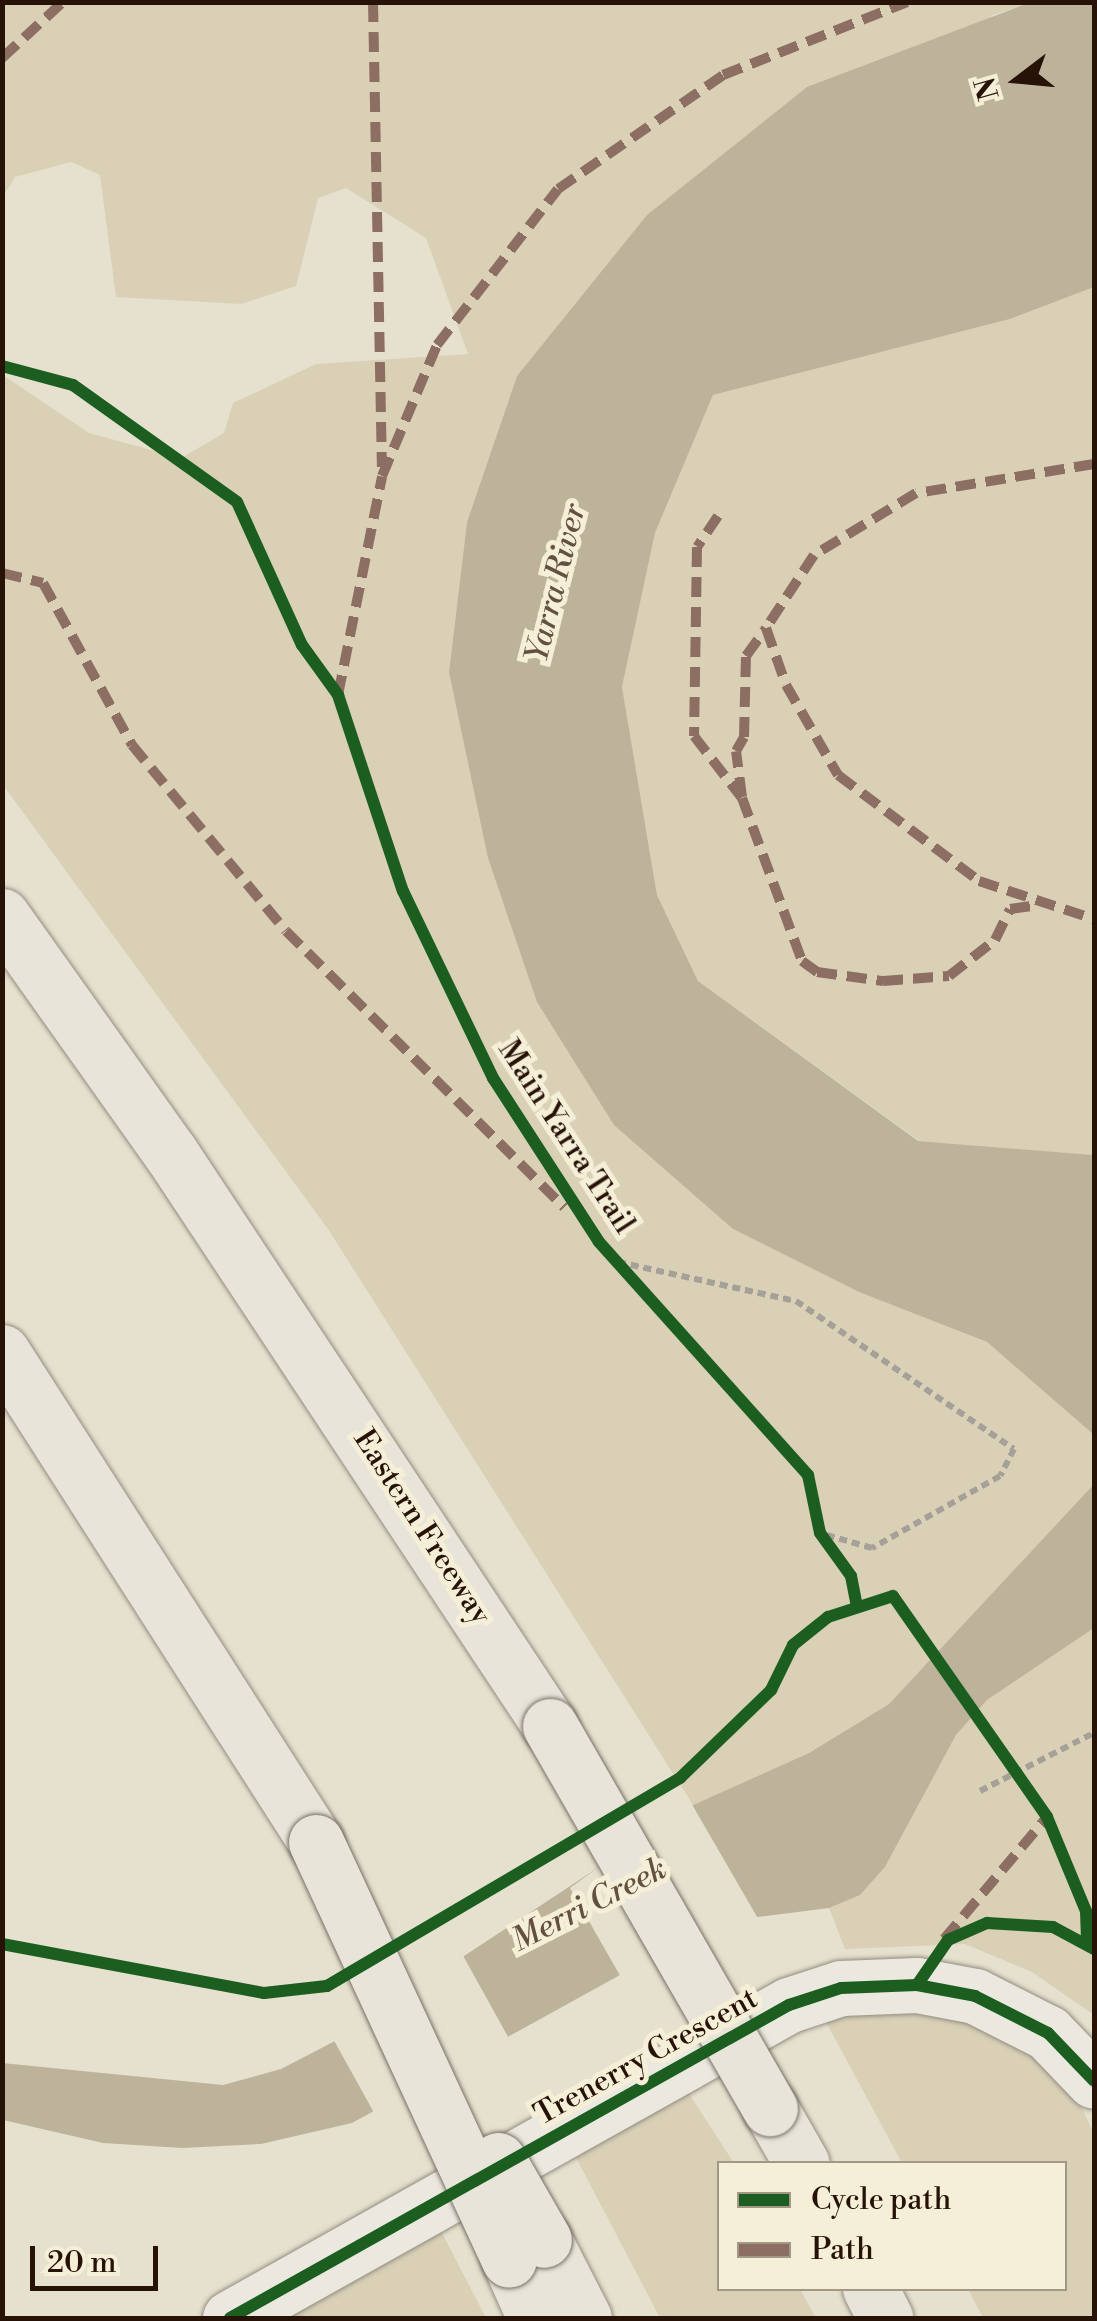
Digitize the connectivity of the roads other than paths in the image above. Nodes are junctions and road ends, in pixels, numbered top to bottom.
1 (2, 916) edge
2 (2, 1352) edge
3 (1094, 2081) edge
4 (800, 2161) edge
5 (526, 2250) junction
6 (872, 2291) edge
7 (230, 2318) edge
8 (535, 2318) edge
9 (584, 2318) edge
10 (885, 2318) edge

1 - 4 highway, Eastern Freeway, bridge
2 - 5 highway, bridge
3 - 7 street, Trenerry Crescent
5 - 8 highway
5 - 9 highway
6 - 10 highway

